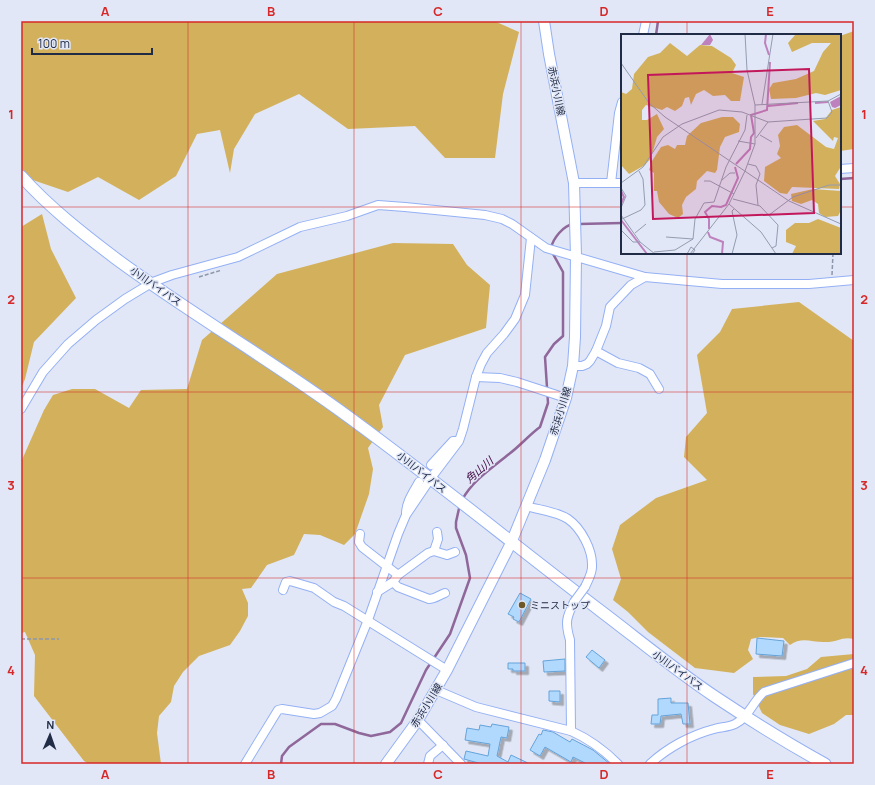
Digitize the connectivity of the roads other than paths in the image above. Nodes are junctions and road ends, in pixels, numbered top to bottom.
1 (544, 21) edge
2 (646, 21) edge
3 (643, 34) edge
4 (621, 106) edge
5 (854, 168) edge
6 (841, 169) edge
7 (21, 176) edge
8 (574, 183) junction
9 (611, 183) junction
10 (621, 183) edge
11 (531, 238) junction
12 (576, 256) junction
13 (645, 277) junction
14 (854, 280) edge
15 (151, 284) junction
16 (596, 351) junction
17 (573, 366) junction
18 (476, 377) junction
19 (659, 389) dead end
20 (566, 398) junction
21 (21, 409) edge
22 (459, 441) junction
23 (432, 465) dead end
24 (431, 478) junction
25 (419, 482) dead end
26 (526, 506) junction
27 (406, 515) junction
28 (437, 532) dead end
29 (360, 534) dead end
30 (511, 543) junction
31 (434, 551) junction
32 (455, 552) dead end
33 (387, 567) junction
34 (396, 578) junction
35 (283, 590) dead end
36 (378, 592) junction
37 (445, 593) dead end
38 (368, 620) junction
39 (854, 663) edge
40 (443, 668) junction
41 (436, 690) junction
42 (745, 716) junction
43 (418, 720) junction
44 (571, 732) junction
45 (443, 745) junction
46 (245, 764) edge
47 (386, 764) edge
48 (428, 764) edge
49 (461, 764) edge
50 (618, 764) edge
51 (650, 764) edge
52 (825, 764) edge

1 - 8 main road, 赤浜小川線
2 - 3 street
4 - 9 street
5 - 6 street
7 - 15 highway, 小川バイパス
8 - 9 street
8 - 12 main road, 赤浜小川線
9 - 10 street
11 - 12 street
11 - 15 street
11 - 18 street
12 - 13 street
12 - 17 main road, 赤浜小川線
13 - 14 street
13 - 16 street
15 - 21 street
15 - 24 highway, 小川バイパス
16 - 17 street
16 - 19 street
17 - 20 main road, 赤浜小川線
18 - 20 street
18 - 22 street
20 - 26 main road, 赤浜小川線
22 - 23 street
22 - 24 street
24 - 27 street
24 - 30 highway, 小川バイパス
25 - 27 street
26 - 30 main road, 赤浜小川線
26 - 44 street, bridge
27 - 33 street
28 - 31 street
29 - 33 street
30 - 40 main road, 赤浜小川線
30 - 42 highway, 小川バイパス
31 - 32 street
31 - 34 street
33 - 34 street
33 - 36 street
34 - 36 street
34 - 37 street
35 - 38 street
36 - 38 street
38 - 40 street
38 - 46 street
39 - 42 street
40 - 41 main road, 赤浜小川線
41 - 43 main road, 赤浜小川線
41 - 44 street
42 - 51 street
42 - 52 highway, 小川バイパス
43 - 45 street
43 - 47 main road, 赤浜小川線
44 - 50 street
45 - 48 street
45 - 49 street

